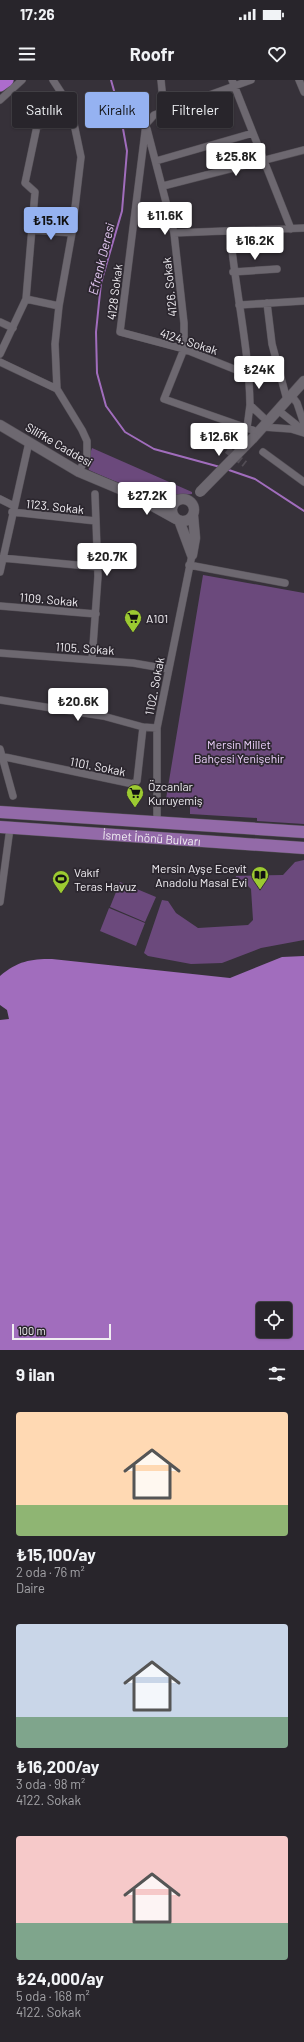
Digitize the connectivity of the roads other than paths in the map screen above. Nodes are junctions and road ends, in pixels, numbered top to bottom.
1 (7, 80) edge
2 (22, 80) edge
3 (53, 80) edge
4 (161, 80) edge
5 (251, 80) edge
6 (299, 80) edge
7 (234, 83) edge
8 (0, 85) edge
9 (61, 92) edge
10 (162, 92) edge
11 (212, 92) edge
12 (304, 92) edge
13 (0, 100) edge
14 (157, 114) edge
15 (149, 121) edge
16 (37, 128) edge
17 (75, 128) edge
18 (146, 128) edge
19 (147, 128) edge
20 (253, 133) junction
21 (304, 150) edge
22 (264, 160) junction
23 (156, 161) junction
24 (163, 186) junction
25 (304, 228) edge
26 (291, 229) junction
27 (32, 230) junction
28 (230, 231) junction
29 (72, 233) junction
30 (174, 233) junction
31 (277, 270) dead end
32 (233, 272) junction
33 (26, 299) junction
34 (304, 301) edge
35 (267, 303) junction
36 (239, 305) junction
37 (59, 306) junction
38 (0, 322) edge
39 (13, 328) junction
40 (120, 332) joint
41 (184, 349) junction
42 (0, 354) edge
43 (0, 362) edge
44 (249, 375) junction
45 (304, 381) edge
46 (57, 389) junction
47 (289, 398) junction
48 (250, 405) junction
49 (278, 410) junction
50 (304, 424) edge
51 (0, 425) edge
52 (247, 428) junction
53 (261, 430) junction
54 (304, 432) edge
55 (29, 442) junction
56 (263, 452) dead end
57 (79, 472) junction
58 (304, 482) edge
59 (200, 492) junction
60 (129, 493) junction
61 (95, 494) dead end
62 (0, 499) edge
63 (181, 500) junction
64 (13, 509) junction
65 (194, 511) junction
66 (177, 520) junction
67 (96, 521) junction
68 (192, 555) junction
69 (2, 558) junction
70 (189, 565) junction
71 (98, 568) junction
72 (0, 572) edge
73 (285, 583) dead end
74 (0, 606) edge
75 (96, 614) junction
76 (0, 653) edge
77 (92, 660) junction
78 (168, 669) junction
79 (0, 700) edge
80 (143, 727) junction
81 (157, 728) junction
82 (0, 754) edge
83 (13, 796) dead end
84 (0, 812) edge
85 (156, 823) junction
86 (5, 827) edge
87 (304, 832) edge
88 (151, 838) junction
89 (304, 848) edge
90 (1, 888) edge
91 (0, 902) edge

1 - 8 highway
2 - 13 street
3 - 9 street
4 - 10 street
5 - 7 street
6 - 12 street
7 - 11 street
7 - 20 street
14 - 15 street
16 - 27 street
17 - 29 street
18 - 40 street, 4128 Sokak
19 - 23 street, 4126. Sokak
20 - 22 street
20 - 23 street
21 - 22 street
22 - 24 street
22 - 26 street
23 - 24 street, 4126. Sokak
24 - 30 street, 4126. Sokak
25 - 26 street
26 - 28 street
27 - 29 street
27 - 33 street
28 - 30 street
28 - 32 street
29 - 37 street
30 - 41 street, 4126. Sokak
31 - 32 street
32 - 36 street
33 - 37 street
33 - 39 street
34 - 35 street
35 - 36 street
35 - 47 street
36 - 44 street
37 - 46 street
38 - 39 street
39 - 42 street
40 - 41 street, 4124. Sokak
41 - 44 street, 4124. Sokak
41 - 52 street, 4126. Sokak
43 - 46 street
44 - 48 street
45 - 47 street
46 - 57 street
47 - 49 street
47 - 50 street
48 - 52 street
48 - 53 street
49 - 53 street
49 - 54 street
51 - 55 street, Silifke Caddesi
52 - 53 street
53 - 54 street
53 - 59 street, bridge
55 - 57 street, Silifke Caddesi
55 - 64 street
56 - 58 street
57 - 60 street, Silifke Caddesi
59 - 63 street
59 - 65 street
60 - 63 street
60 - 66 street
61 - 67 street
62 - 64 street
63 - 65 street
63 - 66 street
64 - 67 street, 1123. Sokak
64 - 69 street
65 - 66 street
65 - 68 street
66 - 68 street
67 - 71 street
68 - 70 street, 1102. Sokak
69 - 71 street
69 - 72 street
70 - 73 street
70 - 78 street, 1102. Sokak
71 - 75 street
74 - 75 street, 1109. Sokak
75 - 77 street
76 - 77 street, 1105. Sokak
77 - 78 street, 1105. Sokak
78 - 81 street, 1102. Sokak
79 - 80 street
80 - 81 street
80 - 82 street, 1101. Sokak
81 - 85 street, 1102. Sokak
82 - 83 street
84 - 85 main road, İsmet İnönü Bulvarı
85 - 87 main road, İsmet İnönü Bulvarı
85 - 88 main road
86 - 88 main road, İsmet İnönü Bulvarı
86 - 90 street
88 - 89 main road, İsmet İnönü Bulvarı
90 - 91 street

